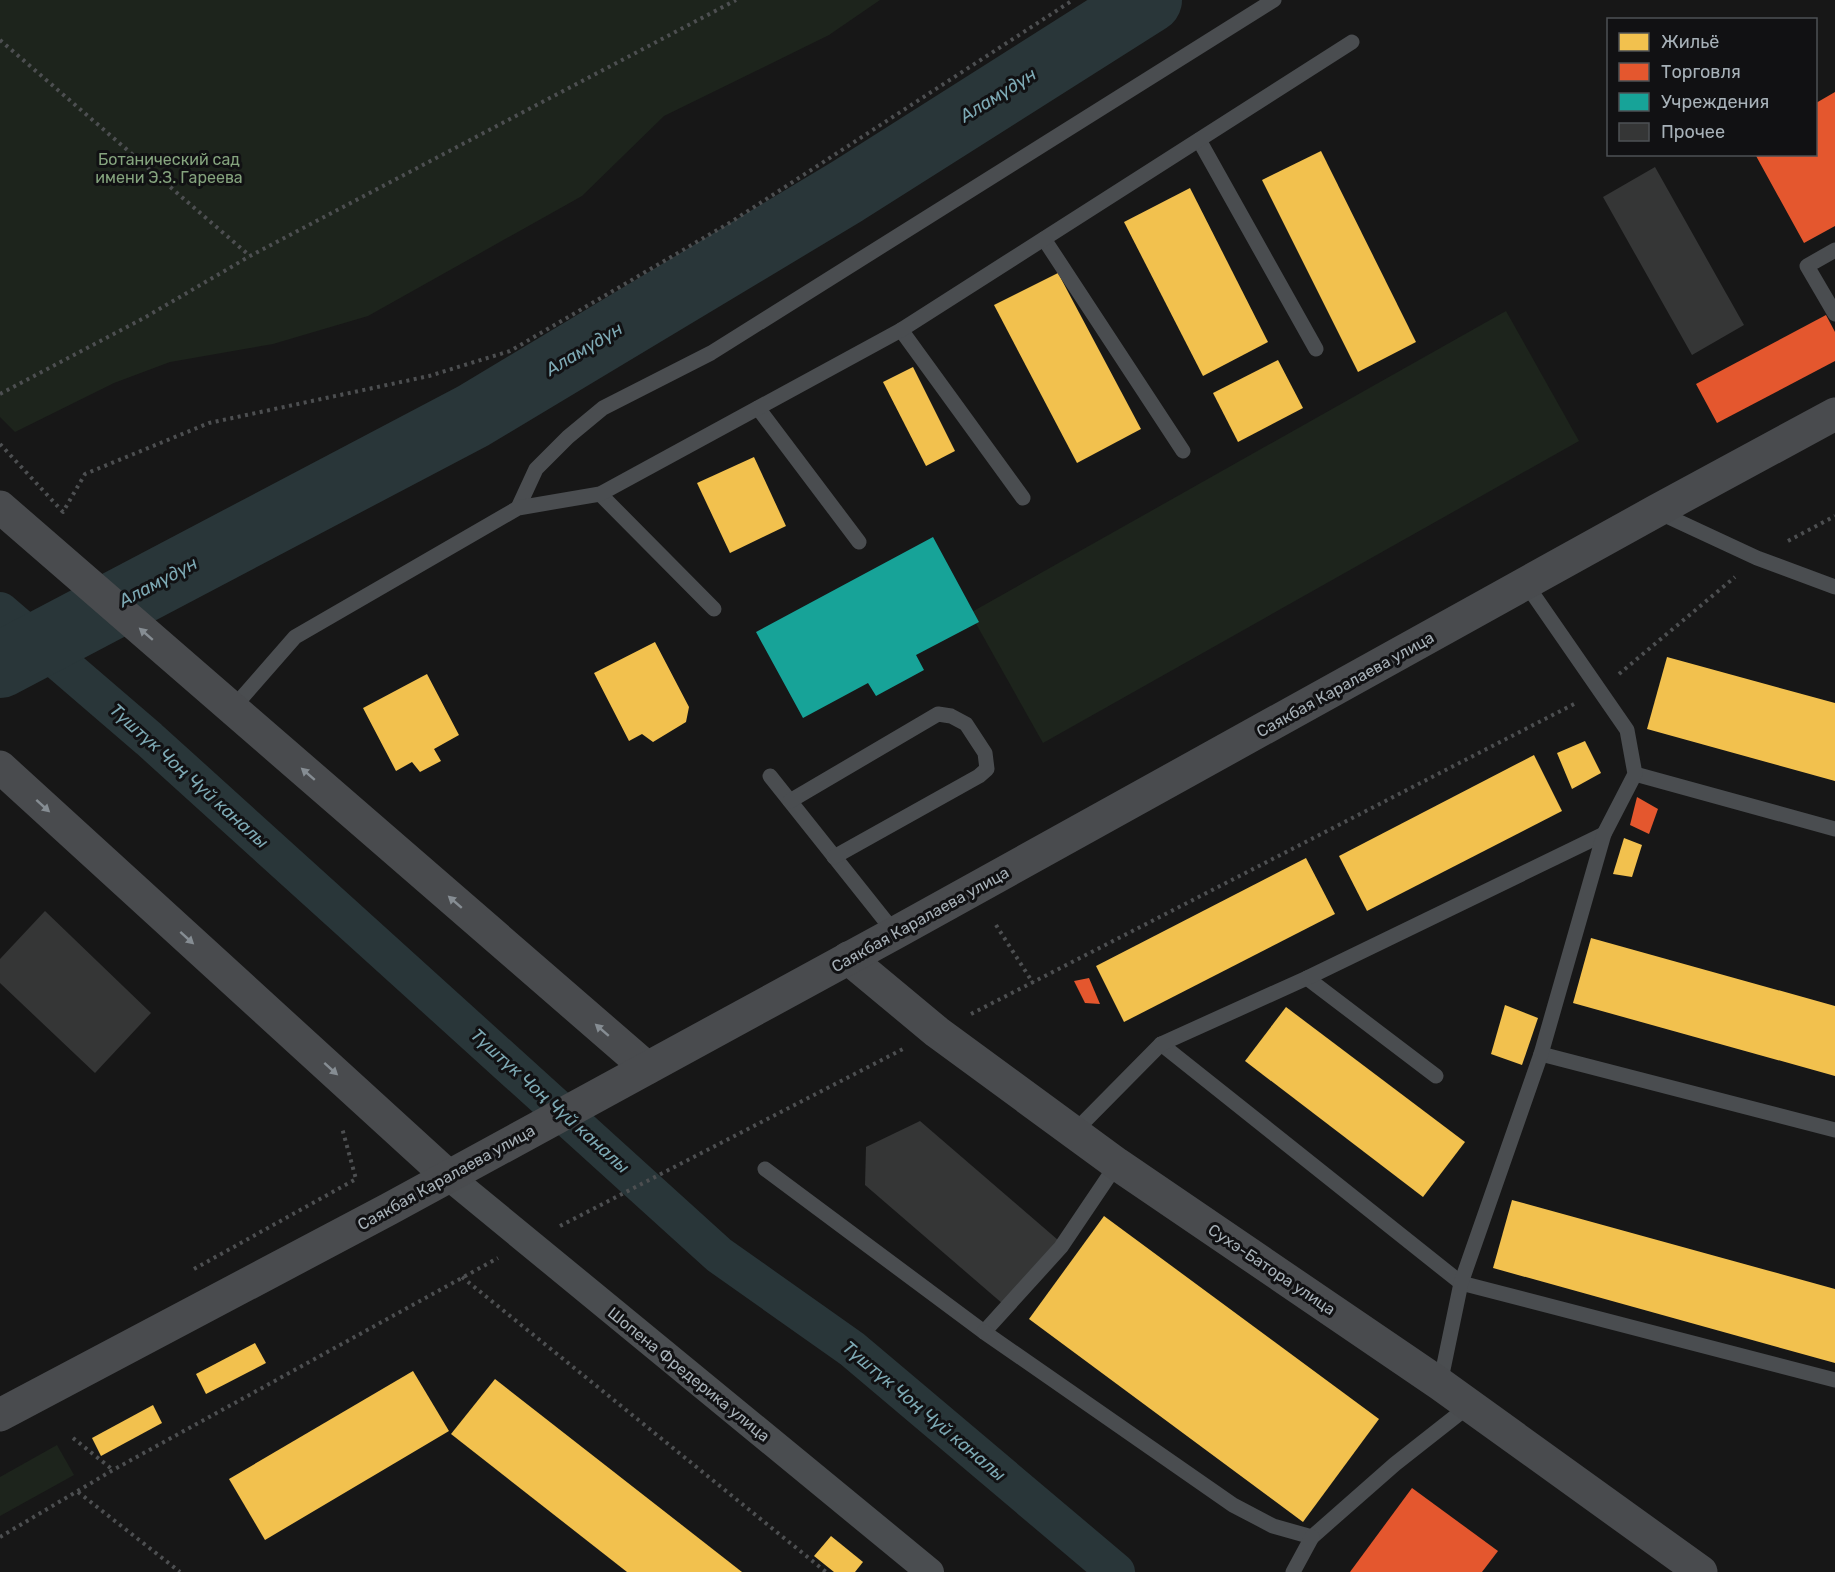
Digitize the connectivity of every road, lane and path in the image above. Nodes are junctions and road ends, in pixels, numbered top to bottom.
1 (736, 0) edge
2 (1073, 0) edge
3 (1274, 0) edge
4 (0, 40) edge
5 (1352, 42) dead end
6 (1199, 140) junction
7 (1044, 239) junction
8 (1835, 250) edge
9 (250, 256) junction
10 (1835, 314) edge
11 (902, 330) junction
12 (1316, 349) dead end
13 (0, 394) edge
14 (758, 408) junction
15 (1835, 414) edge
16 (0, 444) edge
17 (1183, 451) dead end
18 (600, 494) junction
19 (1023, 498) dead end
20 (518, 508) junction
21 (1656, 511) junction
22 (8, 513) edge
23 (1835, 516) edge
24 (859, 542) dead end
25 (1757, 558) junction
26 (1526, 584) junction
27 (1835, 587) edge
28 (714, 609) dead end
29 (1600, 690) junction
30 (232, 709) junction
31 (3, 774) edge
32 (1635, 774) junction
33 (770, 776) dead end
34 (790, 801) junction
35 (1835, 829) edge
36 (1604, 834) junction
37 (834, 857) junction
38 (996, 925) dead end
39 (895, 933) junction
40 (848, 958) junction
41 (1307, 978) junction
42 (1033, 983) junction
43 (937, 1032) junction
44 (1161, 1044) junction
45 (1541, 1054) junction
46 (646, 1068) junction
47 (1436, 1076) dead end
48 (1835, 1130) edge
49 (1075, 1131) junction
50 (1118, 1164) junction
51 (765, 1169) dead end
52 (448, 1176) junction
53 (529, 1242) junction
54 (1461, 1283) junction
55 (984, 1332) junction
56 (1835, 1380) edge
57 (1440, 1384) junction
58 (1470, 1405) junction
59 (0, 1415) edge
60 (73, 1438) dead end
61 (113, 1470) junction
62 (78, 1492) junction
63 (1312, 1537) junction
64 (0, 1538) edge
65 (180, 1572) edge
66 (826, 1572) edge
67 (930, 1572) edge
68 (1293, 1572) edge
69 (1701, 1572) edge

1 - 9 path
2 - 16 path
3 - 20 lane
4 - 9 path
5 - 6 lane
6 - 7 lane
6 - 12 lane
7 - 11 lane
7 - 17 lane
8 - 10 lane
9 - 13 path
11 - 14 lane
11 - 19 lane
14 - 18 lane
14 - 24 lane
15 - 21 main road, Саякбая Каралаева улица
18 - 20 lane
18 - 28 lane
20 - 30 lane
21 - 25 lane
21 - 26 main road, Саякбая Каралаева улица
30 -> 22 main road
23 - 25 path
25 - 27 lane
25 - 29 path
26 - 29 lane
26 - 39 main road, Саякбая Каралаева улица
29 - 32 lane
29 - 42 path
46 -> 30 main road
31 -> 52 main road
32 - 35 lane
32 - 36 lane
33 - 34 lane
34 - 37 lane
34 - 37 lane
36 - 41 lane
36 - 45 lane
37 - 39 lane
38 - 42 path
39 - 40 main road, Саякбая Каралаева улица
40 - 43 main road, Сухэ-Батора улица
40 - 46 main road, Саякбая Каралаева улица
41 - 44 lane
41 - 47 lane
42 - 43 path
43 - 49 main road, Сухэ-Батора улица
43 - 53 path
44 - 49 lane
44 - 54 lane
45 - 48 lane
45 - 54 lane
46 - 52 main road, Саякбая Каралаева улица
49 - 50 main road, Сухэ-Батора улица
50 - 55 lane
50 - 57 main road, Сухэ-Батора улица
51 - 55 lane
52 - 53 street, Шопена Фредерика улица
52 - 59 main road, Саякбая Каралаева улица
53 - 67 street, Шопена Фредерика улица
54 - 56 lane
54 - 57 lane
55 - 63 lane
57 - 58 main road, Сухэ-Батора улица
58 - 63 lane
58 - 69 main road, Сухэ-Батора улица
60 - 61 path
61 - 62 path
61 - 66 path
62 - 64 path
62 - 65 path
63 - 68 lane

